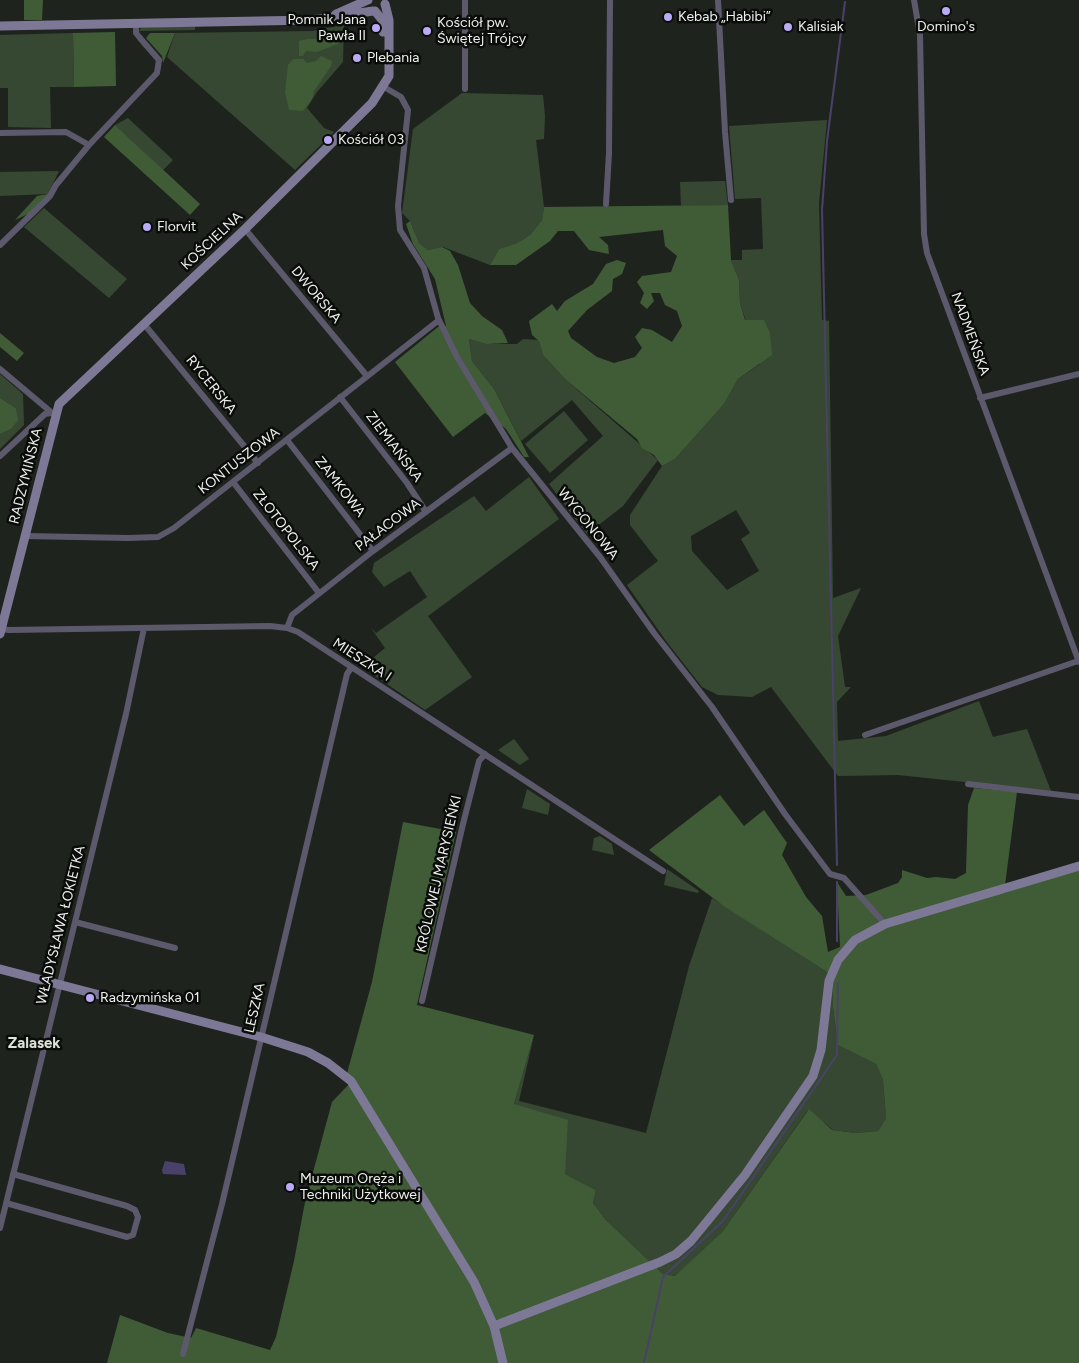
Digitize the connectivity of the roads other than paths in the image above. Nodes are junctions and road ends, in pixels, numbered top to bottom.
1 (368, 0) edge
2 (465, 0) edge
3 (610, 0) edge
4 (718, 0) edge
5 (914, 0) edge
6 (386, 2) edge
7 (374, 11) junction
8 (324, 19) junction
9 (136, 23) junction
10 (0, 26) edge
11 (388, 89) junction
12 (466, 89) dead end
13 (0, 133) edge
14 (89, 145) junction
15 (731, 200) dead end
16 (606, 204) dead end
17 (245, 229) junction
18 (0, 244) edge
19 (439, 320) junction
20 (144, 324) junction
21 (0, 369) edge
22 (1079, 374) edge
23 (367, 376) junction
24 (340, 397) junction
25 (980, 398) junction
26 (54, 412) junction
27 (287, 440) junction
28 (512, 448) junction
29 (0, 456) edge
30 (258, 463) junction
31 (233, 482) junction
32 (426, 512) junction
33 (25, 536) junction
34 (373, 551) junction
35 (319, 594) junction
36 (144, 628) junction
37 (288, 628) junction
38 (1, 631) edge
39 (1079, 662) edge
40 (351, 668) junction
41 (865, 735) dead end
42 (484, 754) junction
43 (968, 784) dead end
44 (1079, 797) edge
45 (1079, 866) edge
46 (663, 871) dead end
47 (75, 922) junction
48 (885, 924) junction
49 (175, 948) dead end
50 (0, 969) edge
51 (60, 985) junction
52 (422, 1001) dead end
53 (261, 1037) junction
54 (13, 1174) junction
55 (6, 1203) junction
56 (0, 1228) edge
57 (494, 1326) junction
58 (184, 1354) dead end
59 (503, 1363) edge

1 - 7 street
1 - 8 street
2 - 12 street
3 - 16 street
4 - 15 street
5 - 25 street, NADMEŃSKA
6 - 7 street
6 - 11 street, KOŚCIELNA
7 - 8 street
7 - 11 street
8 - 9 street
9 - 10 street
9 - 14 street
11 - 17 street, KOŚCIELNA
11 - 19 street, WYGONOWA
13 - 14 street
14 - 18 street
17 - 20 street, KOŚCIELNA
17 - 23 street, DWORSKA
19 - 23 street, KONTUSZOWA
19 - 28 street, WYGONOWA
20 - 26 street, KOŚCIELNA
20 - 30 street, RYCERSKA
21 - 26 street
22 - 25 street
23 - 24 street, KONTUSZOWA
24 - 27 street, KONTUSZOWA
24 - 32 street, ZIEMIAŃSKA
25 - 39 street, NADMEŃSKA
26 - 29 street
26 - 33 street, RADZYMIŃSKA
27 - 30 street, KONTUSZOWA
27 - 34 street, ZAMKOWA
28 - 32 street, PAŁACOWA
28 - 48 street, WYGONOWA
30 - 31 street, KONTUSZOWA
31 - 33 street, KONTUSZOWA
31 - 35 street, ZŁOTOPOLSKA
32 - 34 street, PAŁACOWA
33 - 38 street, RADZYMIŃSKA
34 - 35 street, PAŁACOWA
35 - 37 street, PAŁACOWA
36 - 37 street, MIESZKA I
36 - 38 street, MIESZKA I
36 - 47 street, WŁADYSŁAWA ŁOKIETKA
37 - 40 street, MIESZKA I
39 - 41 street
40 - 42 street, MIESZKA I
40 - 53 street, LESZKA
42 - 46 street, MIESZKA I
42 - 52 street, KRÓLOWEJ MARYSIEŃKI
43 - 44 street
45 - 48 street
47 - 49 street
47 - 51 street, WŁADYSŁAWA ŁOKIETKA
48 - 57 street
50 - 51 street
51 - 53 street
51 - 54 street, WŁADYSŁAWA ŁOKIETKA
53 - 57 street
53 - 58 street, LESZKA
54 - 55 street, WŁADYSŁAWA ŁOKIETKA
54 - 55 street
55 - 56 street, WŁADYSŁAWA ŁOKIETKA
57 - 59 street

